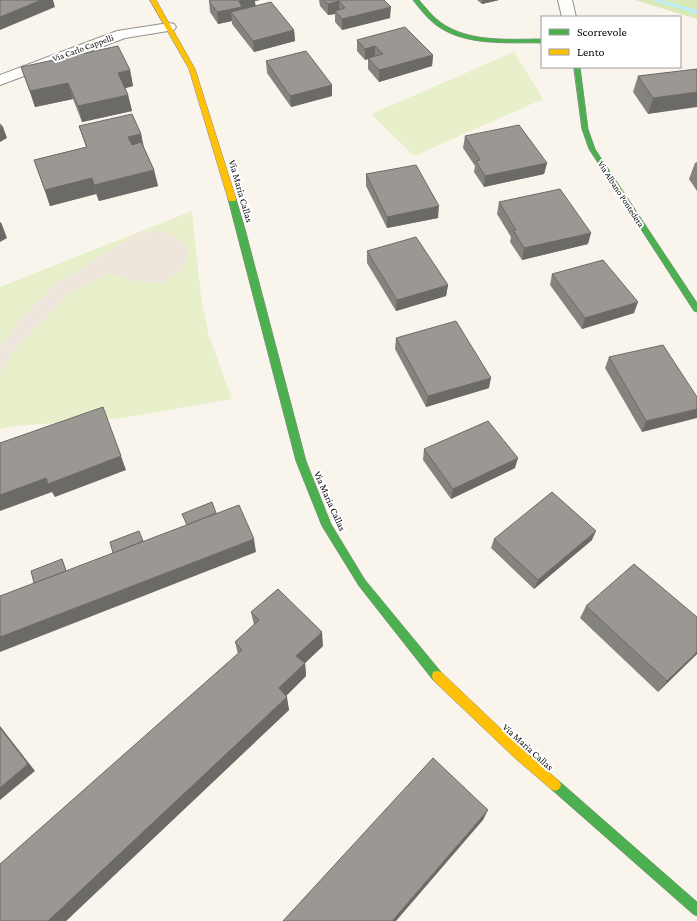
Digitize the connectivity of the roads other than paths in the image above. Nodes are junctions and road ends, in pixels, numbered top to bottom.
1 (154, 0) edge
2 (416, 0) edge
3 (565, 0) edge
4 (569, 16) edge
5 (169, 27) junction
6 (541, 41) edge
7 (577, 68) edge
8 (0, 80) edge
9 (697, 309) edge
10 (697, 910) edge

1 - 5 street, Via Maria Callas
2 - 6 street
3 - 4 street
5 - 8 street, Via Carlo Cappelli
5 - 10 street, Via Maria Callas
7 - 9 street, Via Albano Pontedera

